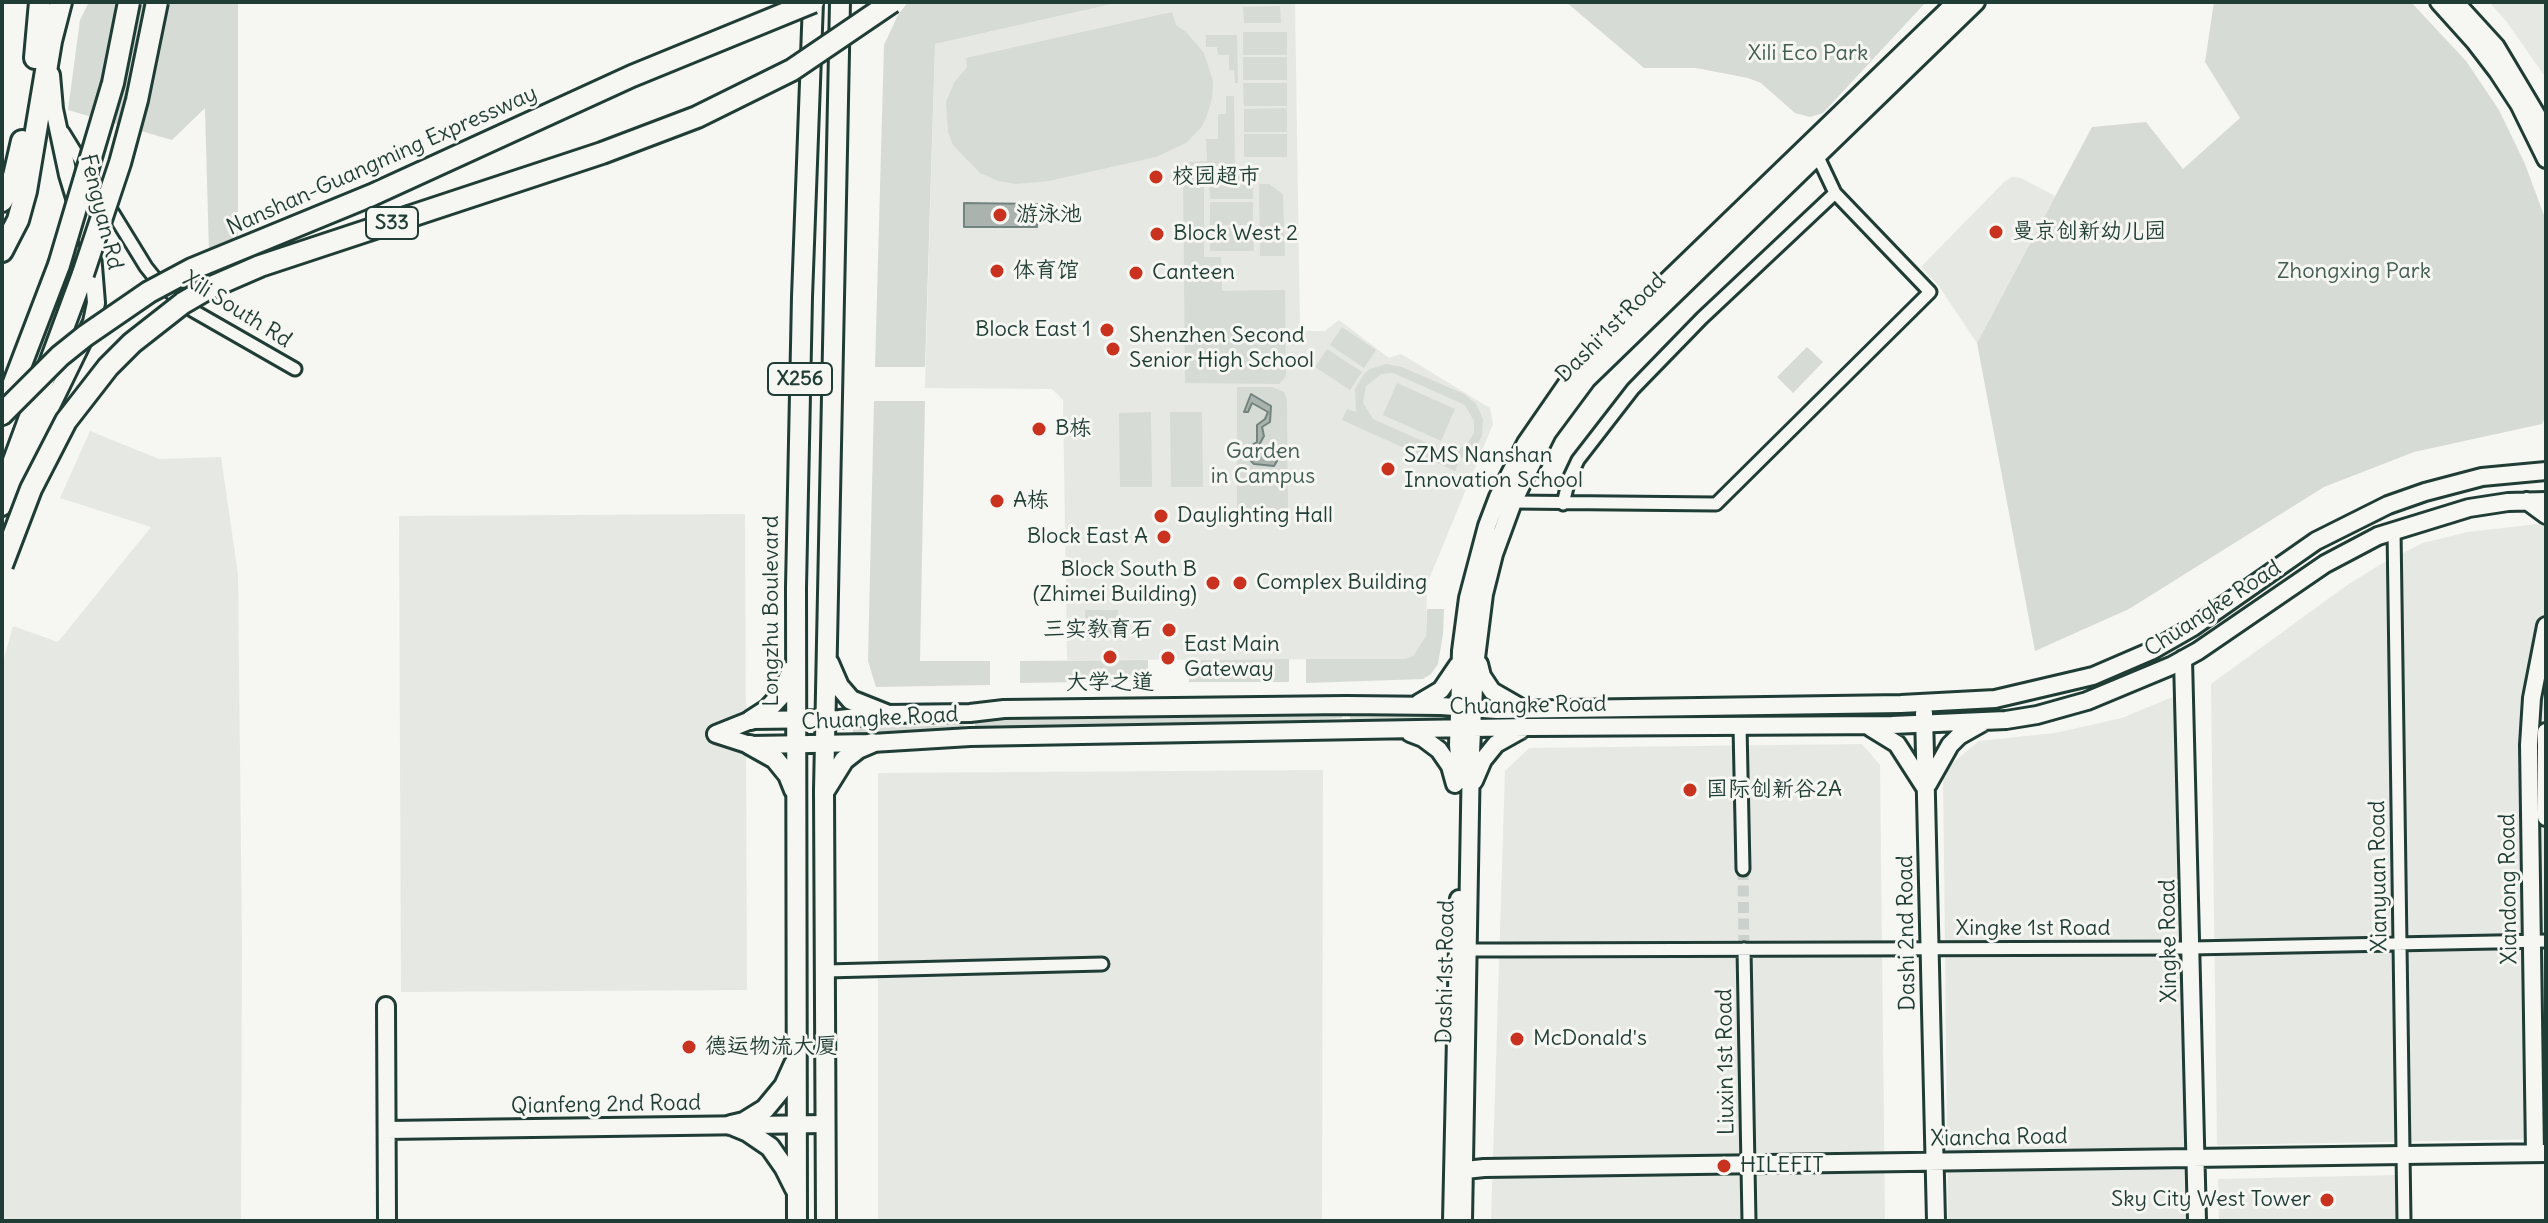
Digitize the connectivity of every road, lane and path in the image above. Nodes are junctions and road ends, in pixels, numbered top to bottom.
1 (40, 2) edge
2 (61, 2) edge
3 (129, 2) edge
4 (157, 2) edge
5 (892, 2) edge
6 (1956, 2) edge
7 (1976, 2) edge
8 (2439, 2) edge
9 (2455, 2) edge
10 (812, 5) edge
11 (840, 5) edge
12 (50, 52) junction
13 (56, 121) junction
14 (2546, 131) edge
15 (1818, 157) junction
16 (2546, 159) edge
17 (1835, 193) junction
18 (2, 201) edge
19 (2, 251) edge
20 (291, 367) dead end
21 (2, 414) edge
22 (2545, 470) edge
23 (2, 493) edge
24 (2527, 501) junction
25 (2546, 501) edge
26 (1513, 502) junction
27 (1563, 504) junction
28 (2, 507) edge
29 (2546, 515) edge
30 (2394, 530) junction
31 (2, 565) edge
32 (2546, 626) edge
33 (827, 647) junction
34 (1469, 649) junction
35 (2183, 659) junction
36 (795, 660) junction
37 (1924, 704) junction
38 (1346, 705) junction
39 (1413, 705) junction
40 (1467, 708) junction
41 (1531, 709) junction
42 (970, 713) junction
43 (886, 714) junction
44 (796, 719) junction
45 (825, 719) junction
46 (751, 720) junction
47 (1987, 721) junction
48 (1924, 724) junction
49 (1861, 725) junction
50 (1740, 726) junction
51 (1529, 727) junction
52 (1466, 729) junction
53 (1400, 731) junction
54 (1347, 732) junction
55 (2546, 732) edge
56 (970, 737) junction
57 (872, 743) junction
58 (825, 744) junction
59 (750, 745) junction
60 (796, 745) junction
61 (1461, 769) junction
62 (1926, 789) junction
63 (1470, 794) junction
64 (824, 799) junction
65 (797, 802) junction
66 (2546, 817) edge
67 (1743, 869) tunnel mouth
68 (1458, 907) junction
69 (2539, 941) edge
70 (2400, 944) junction
71 (2191, 948) junction
72 (1744, 949) junction
73 (1930, 949) junction
74 (1469, 950) junction
75 (1102, 964) dead end
76 (826, 971) junction
77 (386, 1006) dead end
78 (798, 1050) junction
79 (798, 1124) junction
80 (826, 1124) junction
81 (731, 1125) junction
82 (387, 1130) junction
83 (2540, 1153) edge
84 (2403, 1156) junction
85 (2196, 1157) junction
86 (1935, 1162) junction
87 (1748, 1165) junction
88 (1459, 1171) junction
89 (798, 1195) junction
90 (387, 1221) edge
91 (797, 1221) edge
92 (826, 1221) edge
93 (1452, 1221) edge
94 (1463, 1221) edge
95 (1749, 1221) edge
96 (1936, 1221) edge
97 (2197, 1221) edge
98 (2404, 1221) edge

1 - 18 highway
2 - 12 highway
3 - 21 highway, bridge
4 - 23 highway, bridge
5 - 31 highway, Nanshan-Guangming Expressway / S33, bridge
6 - 34 main road, Dashi 1st Road
7 - 15 main road, Dashi 1st Road
8 - 16 main road
9 - 14 main road
10 - 21 highway, Nanshan-Guangming Expressway / S33, bridge
10 - 36 main road, Longzhu Boulevard / X256
11 - 33 main road, X256
12 - 13 main road, Fengyan Rd
12 - 19 highway
13 - 20 street, Xili South Rd
13 - 28 main road, Fengyan Rd
15 - 17 street
15 - 26 main road, Dashi 1st Road
17 - 27 street
17 - 27 street
22 - 37 main road, Chuangke Road
24 - 25 main road, Chuangke Road
24 - 29 main road
24 - 30 main road, Chuangke Road
26 - 27 street
26 - 34 main road, Dashi 1st Road
30 - 35 main road, Chuangke Road
30 - 70 street, Xianyuan Road
32 - 69 main road, Xiandong Road
33 - 43 main road
33 - 45 main road, X256
34 - 39 main road
34 - 40 main road, Dashi 1st Road
34 - 41 main road
35 - 47 main road, Chuangke Road
35 - 71 main road, Xingke Road
36 - 44 main road, Longzhu Boulevard / X256
36 - 46 main road
37 - 41 main road, Chuangke Road
37 - 48 main road, Dashi 2nd Road
38 - 39 main road, Chuangke Road
38 - 42 main road, Chuangke Road
38 - 54 main road
39 - 40 main road, Chuangke Road
40 - 41 main road, Chuangke Road
40 - 52 main road, Dashi 1st Road
42 - 43 main road, Chuangke Road
42 - 56 main road
43 - 45 main road, Chuangke Road
44 - 45 main road, Chuangke Road
44 - 46 main road, Chuangke Road
44 - 60 main road, Longzhu Boulevard / X256
45 - 58 main road, X256
46 - 59 main road, Chuangke Road
47 - 48 main road, Chuangke Road
47 - 62 main road
48 - 49 main road, Chuangke Road
48 - 62 main road, Dashi 2nd Road
49 - 50 main road, Chuangke Road
49 - 62 main road
50 - 51 main road, Chuangke Road
50 - 67 street
51 - 52 main road, Chuangke Road
51 - 63 main road
52 - 53 main road, Chuangke Road
52 - 61 main road, Dashi 1st Road
52 - 63 main road, Dashi 1st Road
53 - 54 main road, Chuangke Road
53 - 61 main road
54 - 56 main road, Chuangke Road
55 - 66 main road, Xiandong Road
56 - 57 main road, Chuangke Road
57 - 58 main road, Chuangke Road
57 - 64 main road
58 - 60 main road, Chuangke Road
58 - 64 main road, X256
59 - 60 main road, Chuangke Road
59 - 65 main road
60 - 65 main road, Longzhu Boulevard / X256
61 - 68 main road, Dashi 1st Road
62 - 73 main road, Dashi 2nd Road
63 - 74 main road, Dashi 1st Road
64 - 76 main road, X256
65 - 78 main road, Longzhu Boulevard / X256
68 - 74 street
68 - 88 main road, Dashi 1st Road
69 - 70 street, Xingke 1st Road
69 - 83 main road, Xiandong Road
70 - 71 street, Xingke 1st Road
70 - 84 street, Xianyuan Road
71 - 73 street, Xingke 1st Road
71 - 85 main road, Xingke Road
72 - 73 street, Xingke 1st Road
72 - 74 street, Xingke 1st Road
72 - 87 street, Liuxin 1st Road
73 - 86 main road, Dashi 2nd Road
74 - 88 main road, Dashi 1st Road
75 - 76 street
76 - 80 main road, X256
77 - 82 main road
78 - 79 main road, Longzhu Boulevard / X256
78 - 81 main road
79 - 80 main road, Qianfeng 2nd Road
79 - 81 main road, Qianfeng 2nd Road
79 - 89 main road, Longzhu Boulevard / X256
80 - 92 main road, X256
81 - 82 main road, Qianfeng 2nd Road
81 - 89 main road
82 - 90 main road
83 - 84 main road, Xiancha Road
84 - 85 main road, Xiancha Road
84 - 98 street, Xianyuan Road
85 - 86 main road, Xiancha Road
85 - 97 main road, Xingke Road
86 - 87 main road, Xiancha Road
86 - 96 main road, Dashi 2nd Road
87 - 88 main road, Xiancha Road
87 - 95 street, Liuxin 1st Road
88 - 93 main road, Dashi 1st Road
88 - 94 main road, Dashi 1st Road
89 - 91 main road, Longzhu Boulevard / X256

